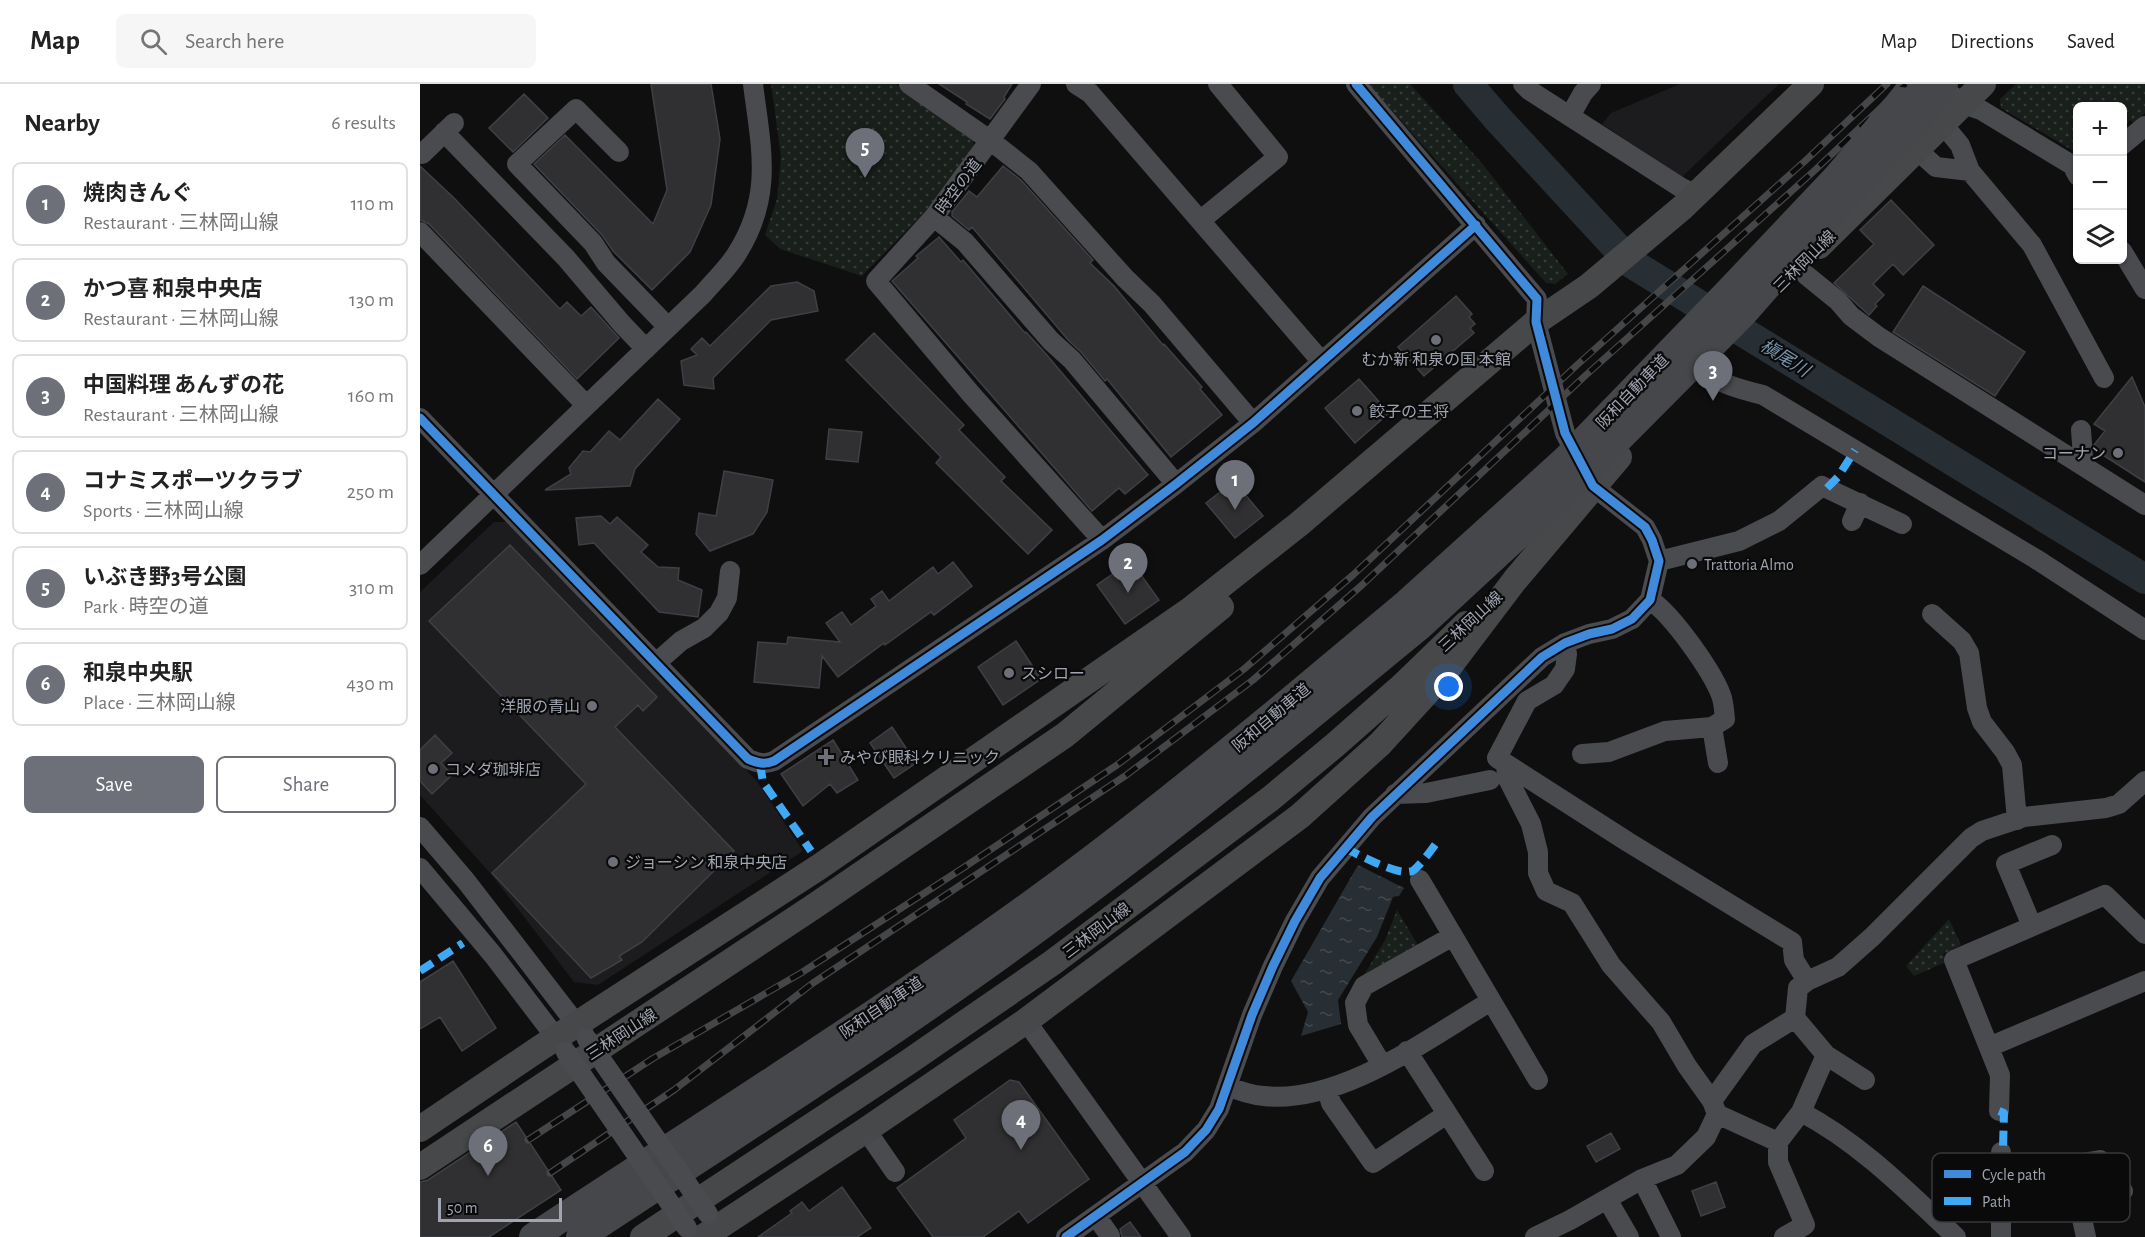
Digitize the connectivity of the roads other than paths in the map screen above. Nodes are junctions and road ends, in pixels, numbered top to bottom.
1 (753, 84) edge
2 (909, 84) edge
3 (1030, 84) edge
4 (1076, 84) edge
5 (1218, 84) edge
6 (1356, 84) edge
7 (1523, 84) edge
8 (1591, 84) edge
9 (1811, 84) edge
10 (1914, 84) edge
11 (1983, 84) edge
12 (1949, 91) edge
13 (1570, 116) junction
14 (1942, 123) junction
15 (2144, 128) edge
16 (991, 141) junction
17 (2127, 142) edge
18 (1916, 149) junction
19 (619, 152) dead end
20 (422, 154) dead end
21 (2073, 167) edge
22 (1970, 171) junction
23 (1690, 201) junction
24 (934, 218) junction
25 (1201, 220) junction
26 (1476, 225) junction
27 (420, 232) edge
28 (2127, 259) edge
29 (1797, 276) junction
30 (2145, 289) edge
31 (1536, 322) junction
32 (668, 327) junction
33 (646, 349) junction
34 (1322, 362) junction
35 (1705, 363) junction
36 (2104, 378) dead end
37 (586, 405) junction
38 (420, 418) edge
39 (1253, 423) junction
40 (2081, 430) dead end
41 (2079, 463) junction
42 (1176, 484) junction
43 (1593, 486) junction
44 (494, 494) junction
45 (2145, 505) edge
46 (1299, 524) junction
47 (1902, 524) dead end
48 (1102, 540) junction
49 (1659, 561) junction
50 (420, 565) edge
51 (730, 571) dead end
52 (1515, 580) junction
53 (1650, 600) junction
54 (1932, 614) dead end
55 (2145, 630) edge
56 (1565, 643) junction
57 (656, 663) junction
58 (1294, 714) junction
59 (1712, 727) junction
60 (1582, 754) dead end
61 (1718, 763) dead end
62 (1506, 764) junction
63 (1490, 780) dead end
64 (2145, 781) edge
65 (1395, 794) junction
66 (2017, 819) junction
67 (420, 827) edge
68 (2042, 855) dead end
69 (420, 868) edge
70 (1420, 880) dead end
71 (2032, 926) junction
72 (2145, 934) edge
73 (1452, 936) junction
74 (1807, 981) junction
75 (2145, 981) edge
76 (1491, 1001) junction
77 (1795, 1018) junction
78 (1026, 1021) junction
79 (571, 1038) junction
80 (1989, 1047) junction
81 (1407, 1051) junction
82 (1826, 1055) junction
83 (1382, 1065) junction
84 (1538, 1080) dead end
85 (1865, 1080) dead end
86 (1228, 1086) junction
87 (1327, 1089) junction
88 (1994, 1099) dead end
89 (1715, 1108) junction
90 (1801, 1112) junction
91 (1448, 1113) junction
92 (420, 1129) edge
93 (866, 1130) junction
94 (1778, 1142) junction
95 (420, 1167) edge
96 (1484, 1171) dead end
97 (895, 1173) dead end
98 (1642, 1179) junction
99 (1142, 1184) junction
100 (1607, 1200) junction
101 (1932, 1214) edge
102 (1096, 1216) junction
103 (1940, 1222) edge
104 (2083, 1222) edge
105 (705, 1230) edge
106 (1110, 1236) edge
107 (533, 1237) edge
108 (580, 1237) edge
109 (643, 1237) edge
110 (1066, 1237) edge
111 (1181, 1237) edge
112 (1535, 1237) edge
113 (1629, 1237) edge
114 (1671, 1237) edge
115 (1784, 1237) edge
116 (1956, 1237) edge
117 (2086, 1237) edge

1 - 32 street
2 - 16 street
3 - 16 street, 時空の道
4 - 25 street
5 - 25 street
6 - 26 street
7 - 13 street
8 - 13 street
9 - 23 main road, 三林岡山線
10 - 58 highway, 阪和自動車道, bridge
11 - 12 main road, 三林岡山線
12 - 14 main road, 三林岡山線
12 - 21 street
12 - 58 highway, 阪和自動車道, bridge
13 - 23 street
14 - 18 main road, 三林岡山線
14 - 22 street
15 - 17 street
16 - 24 street, 時空の道
16 - 39 street
18 - 22 street
18 - 29 main road, 三林岡山線
19 - 32 street
20 - 33 street
22 - 36 street
23 - 31 main road, 三林岡山線
24 - 42 street
24 - 48 street, 時空の道
25 - 34 street
26 - 31 street
26 - 34 street
27 - 37 street
28 - 30 street
29 - 35 main road, 三林岡山線
29 - 41 street
31 - 43 street
31 - 46 main road, 三林岡山線
32 - 33 street
33 - 37 street
34 - 39 street
35 - 43 main road, 三林岡山線
35 - 55 street
37 - 44 street
38 - 44 street
39 - 42 street
40 - 41 street
41 - 45 street
42 - 48 street
43 - 49 street
43 - 52 main road, 三林岡山線
44 - 50 street
44 - 57 street
46 - 79 main road, 三林岡山線
46 - 95 main road, 三林岡山線
47 - 49 street
48 - 57 street
49 - 53 street
51 - 57 street
52 - 78 main road, 三林岡山線
52 - 109 main road, 三林岡山線
53 - 56 street
53 - 59 street
54 - 66 street
56 - 62 street
56 - 65 street
58 - 107 highway, 阪和自動車道
58 - 108 highway, 阪和自動車道
59 - 60 street
59 - 61 street
62 - 74 street
62 - 89 street
63 - 65 street
64 - 66 street
65 - 86 street
66 - 74 street
67 - 79 street
68 - 71 street
69 - 79 street
70 - 73 street
71 - 72 street
71 - 80 street
73 - 76 street
73 - 83 street
74 - 77 street
75 - 80 street
76 - 81 street
76 - 84 street
77 - 82 street
77 - 89 street
78 - 93 main road, 三林岡山線
78 - 99 street
79 - 92 main road, 三林岡山線
79 - 105 street, bridge
80 - 88 street
81 - 83 street
81 - 91 street
82 - 85 street
82 - 90 street
83 - 87 street
86 - 87 street
86 - 99 street
87 - 91 street
89 - 94 street
89 - 98 street
90 - 94 street
90 - 101 street
91 - 96 street
93 - 97 street
93 - 105 main road, 三林岡山線
94 - 115 street
98 - 100 street
98 - 114 street
99 - 102 street
99 - 111 street
100 - 112 street
100 - 113 street
102 - 106 street
102 - 110 street
103 - 116 street
104 - 117 street

